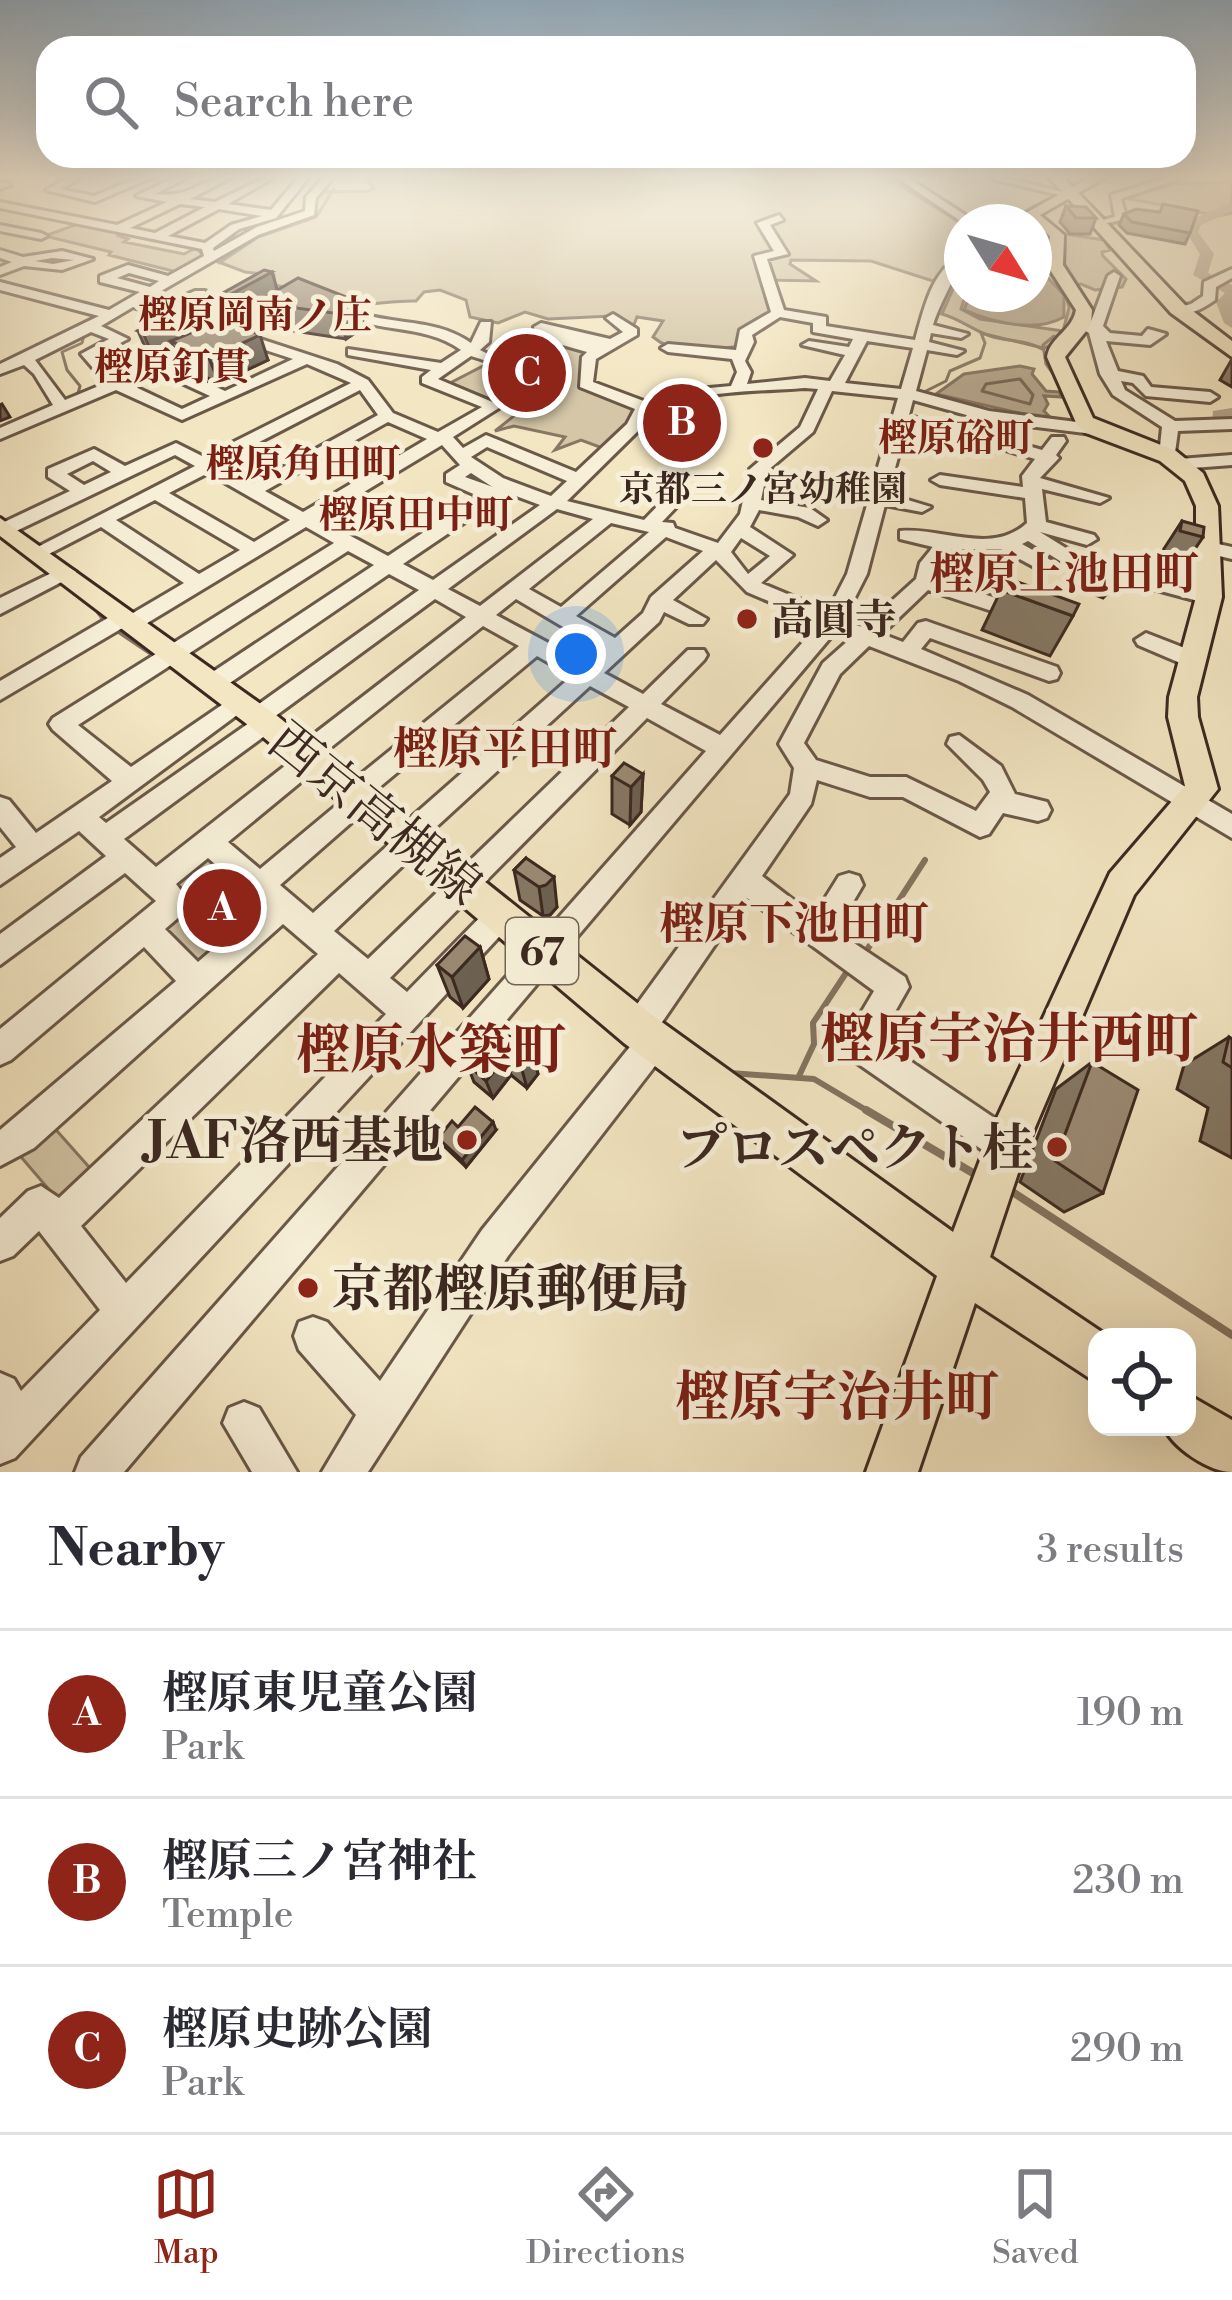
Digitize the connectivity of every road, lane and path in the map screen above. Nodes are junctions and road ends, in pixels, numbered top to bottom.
1 (186, 246) edge
2 (214, 246) edge
3 (234, 246) edge
4 (777, 246) edge
5 (1056, 246) edge
6 (1122, 246) edge
7 (1128, 246) edge
8 (208, 252) junction
9 (0, 254) edge
10 (24, 261) junction
11 (0, 271) edge
12 (1232, 273) edge
13 (58, 276) junction
14 (1114, 276) dead end
15 (179, 278) junction
16 (944, 278) edge
17 (73, 287) dead end
18 (6, 288) edge
19 (152, 291) junction
20 (204, 294) junction
21 (107, 296) dead end
22 (326, 296) edge
23 (48, 298) junction
24 (130, 302) junction
25 (287, 302) edge
26 (72, 304) junction
27 (1183, 309) junction
28 (159, 312) junction
29 (778, 313) junction
30 (107, 314) junction
31 (613, 318) dead end
32 (141, 319) dead end
33 (186, 321) junction
34 (388, 322) junction
35 (486, 325) dead end
36 (89, 326) junction
37 (432, 331) junction
38 (1159, 334) dead end
39 (228, 336) junction
40 (862, 336) junction
41 (1099, 336) junction
42 (923, 337) junction
43 (529, 338) dead end
44 (121, 339) junction
45 (959, 342) dead end
46 (809, 345) dead end
47 (1232, 347) edge
48 (668, 348) dead end
49 (465, 350) junction
50 (353, 352) junction
51 (853, 352) junction
52 (740, 355) junction
53 (26, 359) junction
54 (303, 360) junction
55 (399, 360) junction
56 (158, 366) junction
57 (332, 367) junction
58 (442, 368) junction
59 (0, 370) edge
60 (621, 372) dead end
61 (1108, 374) junction
62 (363, 383) junction
63 (116, 384) junction
64 (832, 385) junction
65 (738, 387) junction
66 (597, 388) junction
67 (223, 396) junction
68 (1201, 401) dead end
69 (423, 406) dead end
70 (905, 406) junction
71 (648, 408) junction
72 (63, 409) junction
73 (1147, 413) junction
74 (392, 418) junction
75 (1013, 421) junction
76 (1105, 421) junction
77 (1232, 424) edge
78 (5, 432) edge
79 (944, 432) dead end
80 (442, 438) junction
81 (29, 440) dead end
82 (961, 446) dead end
83 (992, 449) junction
84 (1172, 449) junction
85 (1232, 460) edge
86 (464, 462) junction
87 (205, 466) junction
88 (125, 473) junction
89 (579, 479) junction
90 (940, 480) dead end
91 (1033, 488) junction
92 (252, 491) junction
93 (499, 491) junction
94 (83, 492) junction
95 (156, 493) junction
96 (676, 497) dead end
97 (880, 498) junction
98 (1100, 499) dead end
99 (555, 502) junction
100 (753, 503) junction
101 (922, 507) dead end
102 (609, 515) junction
103 (304, 519) junction
104 (812, 519) dead end
105 (103, 520) junction
106 (658, 525) junction
107 (3, 527) edge
108 (740, 530) junction
109 (1024, 534) junction
110 (907, 535) dead end
111 (1087, 538) dead end
112 (348, 542) junction
113 (946, 544) junction
114 (254, 550) junction
115 (719, 550) junction
116 (1220, 550) edge
117 (52, 562) junction
118 (389, 566) junction
119 (1047, 566) dead end
120 (794, 580) dead end
121 (925, 582) junction
122 (199, 583) junction
123 (749, 583) junction
124 (434, 590) junction
125 (515, 590) junction
126 (773, 597) junction
127 (1209, 597) junction
128 (659, 602) junction
129 (992, 604) dead end
130 (0, 607) edge
131 (895, 608) junction
132 (481, 617) junction
133 (560, 619) junction
134 (696, 619) dead end
135 (833, 622) junction
136 (119, 624) junction
137 (951, 629) dead end
138 (863, 637) junction
139 (1146, 640) dead end
140 (533, 647) junction
141 (614, 647) junction
142 (172, 652) junction
143 (906, 654) junction
144 (696, 655) dead end
145 (1192, 660) junction
146 (1049, 674) dead end
147 (585, 675) junction
148 (0, 692) edge
149 (244, 707) junction
150 (646, 707) junction
151 (959, 744) dead end
152 (724, 749) junction
153 (308, 757) junction
154 (807, 767) junction
155 (126, 778) junction
156 (357, 797) junction
157 (998, 801) junction
158 (1192, 805) junction
159 (0, 808) edge
160 (1038, 810) dead end
161 (81, 817) junction
162 (1232, 826) edge
163 (409, 839) junction
164 (208, 841) junction
165 (116, 848) junction
166 (34, 849) junction
167 (0, 873) edge
168 (747, 880) junction
169 (156, 884) junction
170 (849, 885) dead end
171 (466, 886) junction
172 (271, 896) junction
173 (501, 915) junction
174 (145, 928) junction
175 (818, 934) junction
176 (326, 942) junction
177 (0, 951) edge
178 (546, 955) junction
179 (195, 980) junction
180 (368, 980) junction
181 (406, 1011) junction
182 (646, 1035) junction
183 (0, 1049) edge
184 (1006, 1146) junction
185 (0, 1149) edge
186 (60, 1222) junction
187 (0, 1243) edge
188 (962, 1266) junction
189 (124, 1311) junction
190 (313, 1336) dead end
191 (1088, 1352) edge
192 (382, 1414) junction
193 (6, 1420) edge
194 (244, 1423) dead end
195 (1196, 1426) edge
196 (1232, 1451) edge
197 (96, 1472) edge
198 (276, 1472) edge
199 (343, 1472) edge
200 (892, 1472) edge

1 - 8 street
2 - 8 street
3 - 8 street
4 - 29 street
5 - 41 main road
6 - 27 highway
7 - 27 highway
8 - 15 street
9 - 10 street
10 - 11 street
10 - 13 street
10 - 13 street
12 - 27 street
13 - 18 street
14 - 41 street
15 - 19 street
15 - 19 street
15 - 20 street
16 - 42 street
17 - 23 street
18 - 23 street
19 - 24 street
20 - 28 street
20 - 33 street
21 - 26 street
22 - 34 street
23 - 26 street
24 - 28 street
24 - 30 street
25 - 39 street
26 - 30 street
27 - 47 highway
28 - 33 street
29 - 40 street
29 - 52 street
30 - 36 street
31 - 66 street
32 - 44 street
33 - 39 street
34 - 37 street
34 - 50 street
35 - 49 street
36 - 44 street
36 - 53 street
37 - 49 street
37 - 55 street
38 - 41 street
39 - 54 street
39 - 56 street
40 - 42 street
40 - 51 street
41 - 61 street
41 - 76 main road
42 - 45 street
42 - 70 street
43 - 49 street
44 - 63 street
46 - 51 street
48 - 52 street
49 - 58 street
50 - 55 street
50 - 57 street
51 - 64 street
52 - 65 street
53 - 59 street
53 - 72 street
54 - 57 street
54 - 67 street
55 - 58 street
56 - 63 street
56 - 67 street
57 - 62 street
58 - 80 street
60 - 66 street
61 - 68 street
61 - 73 street
62 - 74 street
62 - 87 street
63 - 67 street
63 - 72 street
64 - 65 street
64 - 70 street
64 - 100 street
65 - 71 street
66 - 71 street
69 - 74 street
70 - 75 street
70 - 79 street
70 - 97 street
71 - 89 street
72 - 78 street
73 - 76 street
73 - 84 street
74 - 80 street
74 - 92 street
75 - 76 street
75 - 83 street
76 - 84 main road
77 - 84 street
78 - 81 street
80 - 86 street
80 - 103 street
82 - 83 street
83 - 91 street
84 - 85 street
84 - 116 main road
86 - 89 street
86 - 93 street
87 - 88 street
87 - 92 street
87 - 95 street
88 - 94 street
88 - 94 street
89 - 99 street
90 - 91 street
91 - 98 street
91 - 109 street
92 - 103 street
93 - 99 street
93 - 118 street
94 - 107 street
95 - 105 street
95 - 114 street
96 - 106 street
97 - 101 street
97 - 135 street
99 - 102 street
99 - 124 street
100 - 104 street
100 - 108 street
102 - 106 street
102 - 125 street
103 - 112 street
103 - 114 street
105 - 117 street
105 - 122 street
106 - 115 street
106 - 133 street
107 - 117 main road, 西京高槻線 / 67
108 - 115 street
108 - 123 street
109 - 111 street
109 - 113 street
109 - 119 street
109 - 127 street
110 - 113 street
112 - 118 street
112 - 142 street
113 - 121 street
114 - 122 street
115 - 123 street
115 - 128 street
116 - 127 main road
117 - 130 street
117 - 136 main road, 西京高槻線 / 67
118 - 124 street
118 - 149 street
120 - 126 street
121 - 129 street
121 - 131 street
122 - 136 street
123 - 126 street
124 - 132 street
124 - 149 street
125 - 132 street
125 - 133 street
126 - 135 street
127 - 145 main road
128 - 134 street
128 - 141 street
131 - 137 street
131 - 138 street
132 - 140 street
132 - 153 street
133 - 141 street
135 - 138 street
135 - 152 street
136 - 142 main road, 西京高槻線 / 67
136 - 148 street
138 - 143 street
138 - 154 street
139 - 145 street
140 - 147 street
140 - 156 street
141 - 147 street
142 - 149 main road, 西京高槻線 / 67
142 - 155 street
143 - 146 street
143 - 158 street
144 - 150 street
145 - 158 main road
147 - 150 street
147 - 163 street
149 - 153 main road, 西京高槻線 / 67
149 - 155 street
149 - 165 street
150 - 152 street
150 - 171 street
151 - 157 street
152 - 178 street
153 - 156 main road, 西京高槻線 / 67
153 - 164 street
154 - 157 street
154 - 168 street
155 - 161 street
156 - 163 main road, 西京高槻線 / 67
156 - 172 street
157 - 160 street
158 - 162 street
158 - 184 main road
159 - 166 street
161 - 165 street
161 - 166 street
163 - 171 main road, 西京高槻線 / 67
163 - 176 street
164 - 169 street
164 - 172 street
165 - 169 street
165 - 177 street
166 - 167 street
168 - 175 street
168 - 182 street
169 - 174 street
170 - 175 street
171 - 173 main road, 西京高槻線 / 67
171 - 180 street
172 - 176 street
172 - 179 street
173 - 178 main road, 西京高槻線 / 67
173 - 181 street
174 - 179 street
174 - 183 street
175 - 184 street
176 - 180 street
176 - 186 street
178 - 182 main road, 西京高槻線 / 67
178 - 197 street
179 - 185 street
180 - 181 street
181 - 189 street
182 - 188 main road, 西京高槻線 / 67
182 - 192 street
184 - 188 main road
186 - 187 street
186 - 189 street
188 - 191 main road, 西京高槻線 / 67
188 - 200 main road
189 - 193 street
190 - 192 street
192 - 199 street
194 - 198 street
195 - 196 main road

